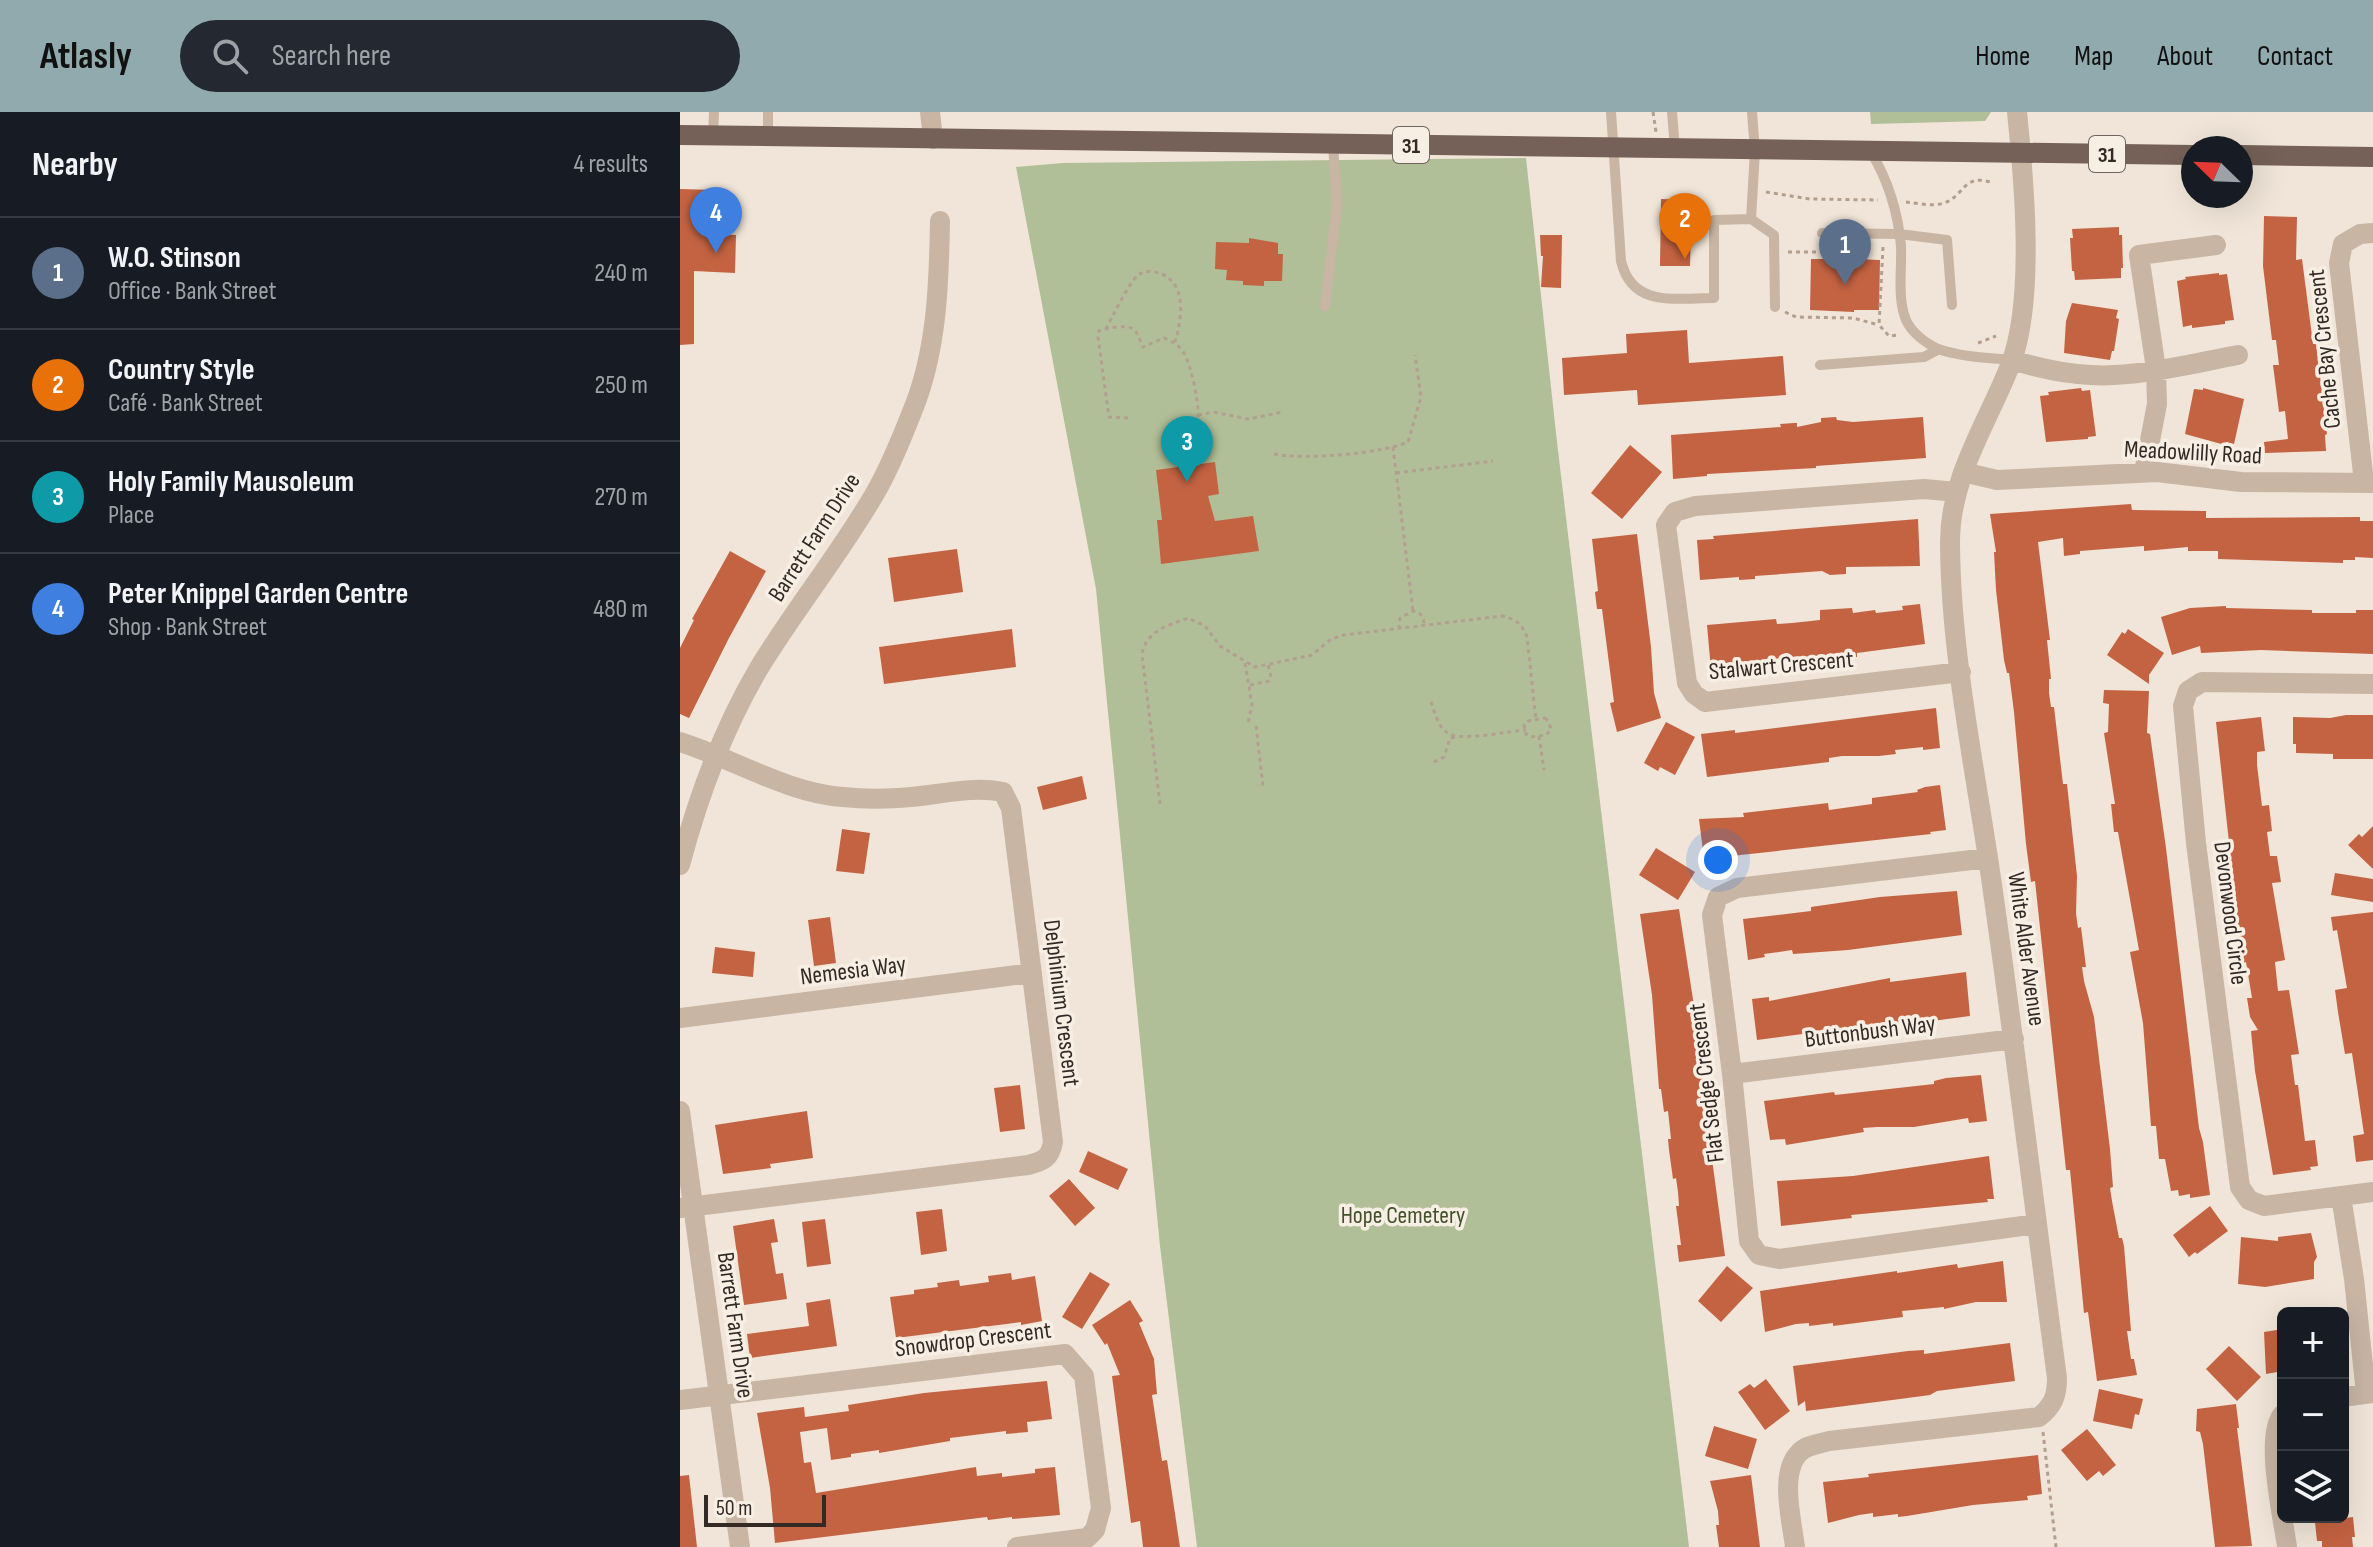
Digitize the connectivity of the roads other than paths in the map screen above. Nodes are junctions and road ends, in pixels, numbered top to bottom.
1 (714, 112) edge
2 (768, 112) edge
3 (930, 112) edge
4 (1611, 112) edge
5 (1672, 112) edge
6 (1752, 112) edge
7 (2017, 112) edge
8 (680, 135) edge
9 (713, 136) junction
10 (768, 137) junction
11 (933, 139) junction
12 (1333, 144) junction
13 (1614, 148) junction
14 (1675, 149) junction
15 (1755, 151) junction
16 (1871, 152) junction
17 (2021, 153) junction
18 (2181, 155) edge
19 (2253, 155) edge
20 (2373, 157) edge
21 (1751, 219) junction
22 (940, 221) dead end
23 (1822, 233) dead end
24 (2373, 233) edge
25 (1899, 234) junction
26 (2216, 245) dead end
27 (1952, 305) dead end
28 (1325, 306) dead end
29 (1775, 307) road end
30 (1939, 349) junction
31 (2238, 355) dead end
32 (2012, 360) junction
33 (1820, 365) dead end
34 (2156, 369) junction
35 (2144, 472) junction
36 (1960, 482) junction
37 (2368, 482) edge
38 (1961, 672) junction
39 (2373, 684) edge
40 (680, 742) edge
41 (716, 753) junction
42 (1988, 858) junction
43 (680, 865) edge
44 (1032, 973) junction
45 (680, 1018) edge
46 (2014, 1039) junction
47 (1732, 1074) junction
48 (680, 1111) edge
49 (2373, 1192) edge
50 (2341, 1196) junction
51 (687, 1208) edge
52 (2037, 1224) junction
53 (2369, 1394) edge
54 (719, 1396) junction
55 (2349, 1396) edge
56 (680, 1400) edge
57 (2277, 1421) edge
58 (740, 1547) edge
59 (1017, 1547) edge
60 (1795, 1547) edge
61 (2287, 1547) edge

1 - 9 lane
2 - 10 lane
3 - 11 street
4 - 13 lane
5 - 14 lane
6 - 15 lane
7 - 17 street, White Alder Avenue
8 - 9 main road, 31
9 - 10 main road, 31
10 - 11 main road, 31
11 - 12 main road, 31
12 - 13 main road, 31
12 - 28 lane
13 - 14 main road, 31
13 - 21 lane
14 - 15 main road, 31
15 - 16 main road, 31
15 - 21 lane
16 - 17 main road, 31
16 - 25 lane
17 - 18 main road, 31
17 - 32 street, White Alder Avenue
19 - 20 main road
21 - 29 lane
22 - 41 street, Barrett Farm Drive
23 - 25 lane
24 - 37 street, Cache Bay Crescent
25 - 27 lane
25 - 30 lane
26 - 34 street
30 - 32 lane
30 - 33 lane
31 - 34 street
32 - 34 street
32 - 36 street, White Alder Avenue
34 - 35 street
35 - 36 street, Meadowlilly Road
35 - 37 street, Meadowlilly Road
36 - 38 street, White Alder Avenue
36 - 38 street, Stalwart Crescent
38 - 42 street, White Alder Avenue
39 - 50 street, Devonwood Circle
40 - 41 street
41 - 43 street, Barrett Farm Drive
41 - 44 street, Delphinium Crescent
42 - 46 street, White Alder Avenue
42 - 47 street, Flat Sedge Crescent
44 - 45 street, Nemesia Way
44 - 51 street, Delphinium Crescent
46 - 47 street, Buttonbush Way
46 - 52 street, White Alder Avenue
47 - 52 street, Flat Sedge Crescent
48 - 51 street, Barrett Farm Drive
49 - 50 street, Devonwood Circle
50 - 53 street
51 - 54 street, Barrett Farm Drive
52 - 60 street, White Alder Avenue
53 - 55 street
54 - 56 street
54 - 58 street, Barrett Farm Drive
54 - 59 street, Snowdrop Crescent
57 - 61 street

